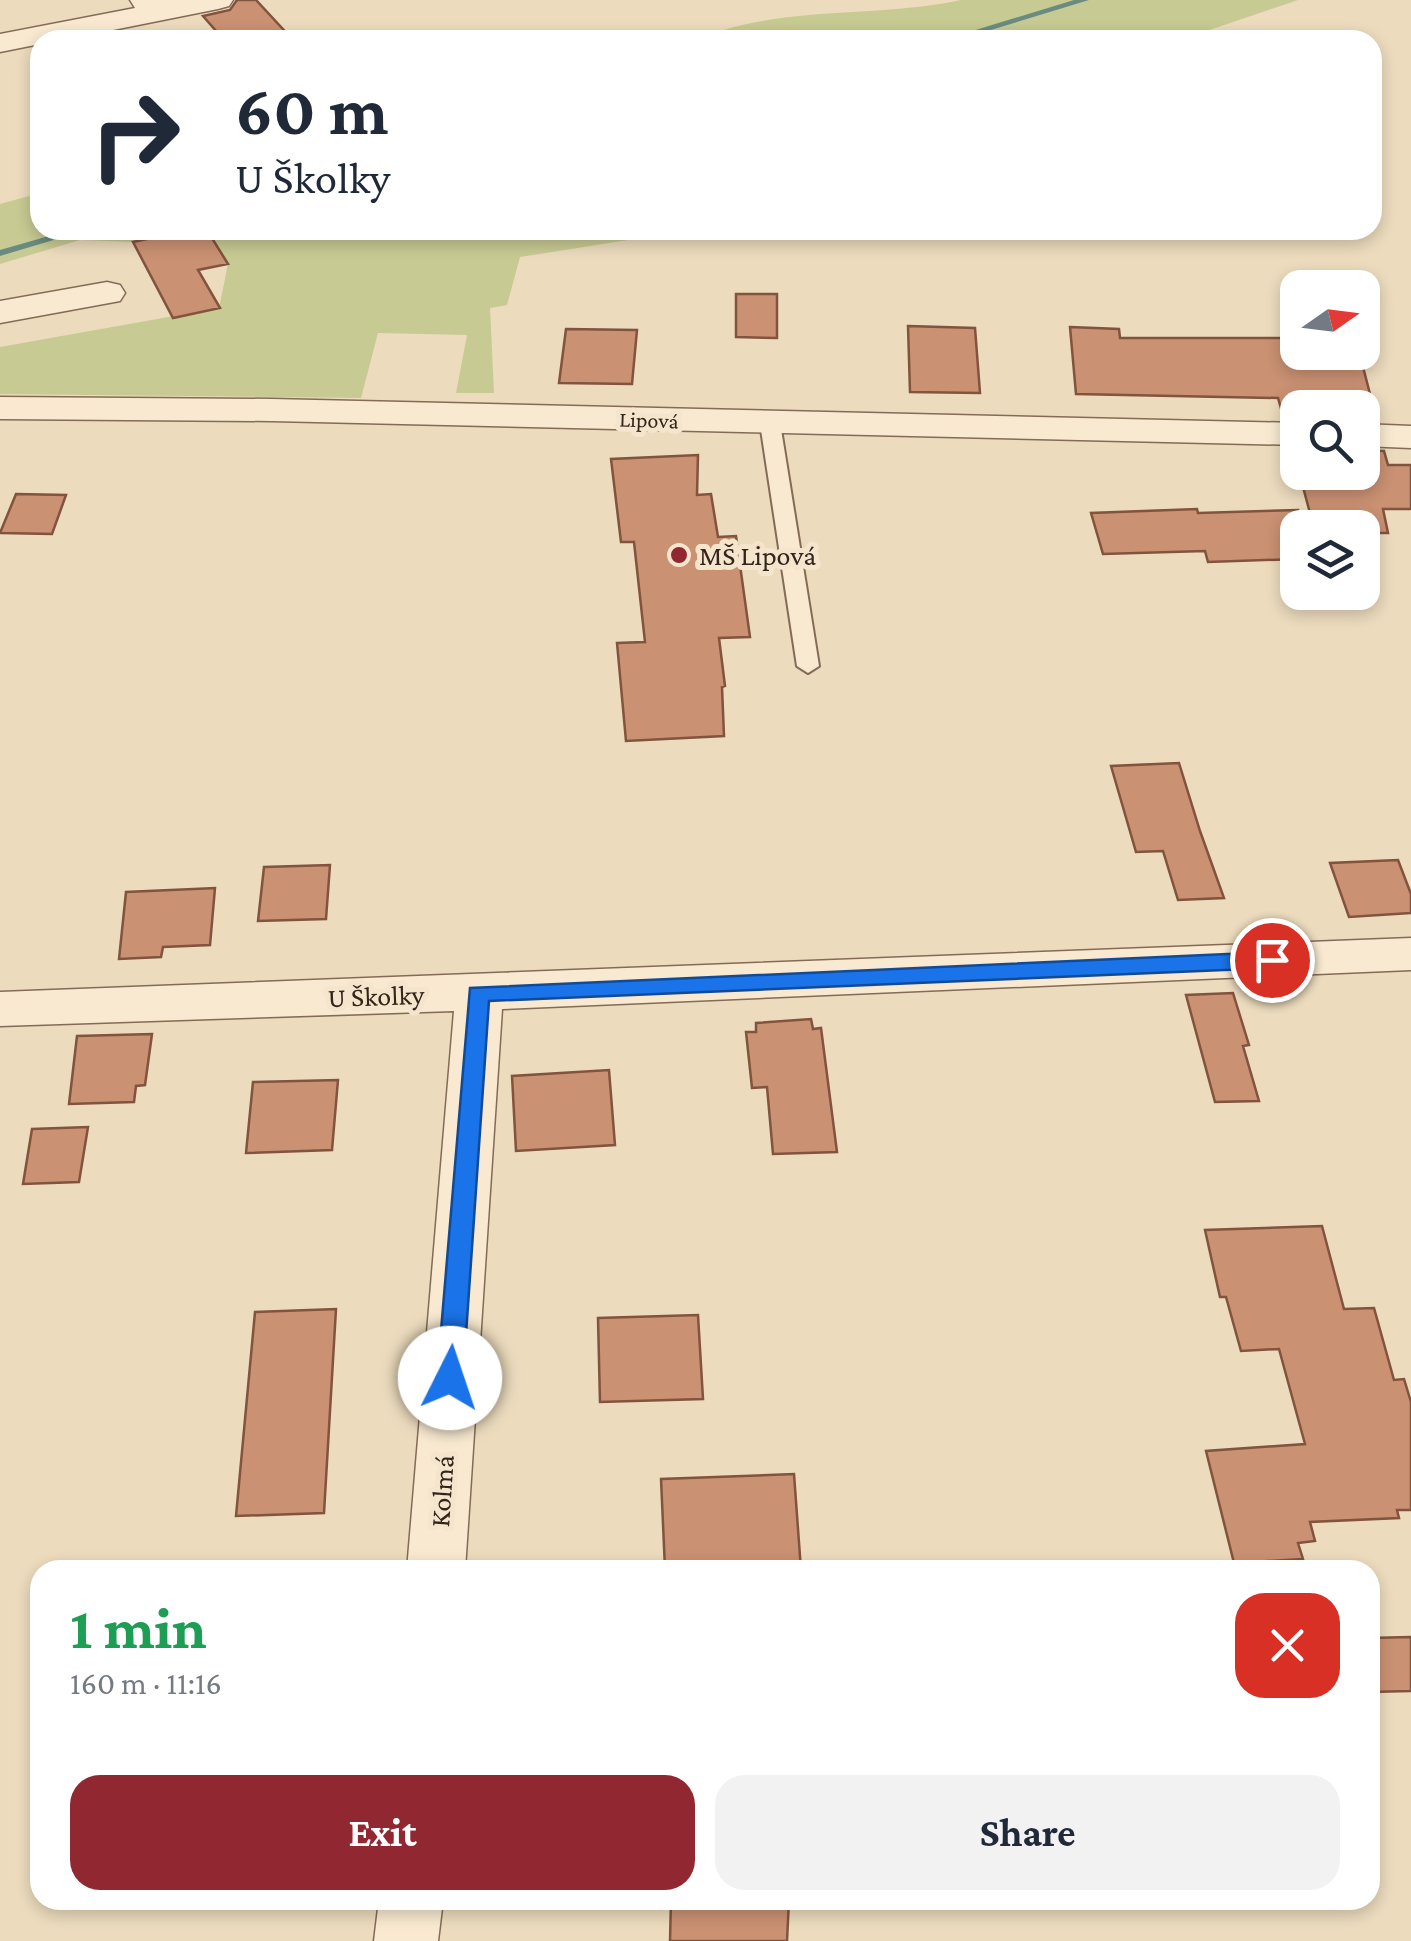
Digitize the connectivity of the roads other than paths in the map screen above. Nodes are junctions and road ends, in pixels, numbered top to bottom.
1 (218, 0) edge
2 (150, 6) edge
3 (53, 30) edge
4 (30, 36) edge
5 (0, 43) edge
6 (107, 292) dead end
7 (0, 312) edge
8 (0, 408) edge
9 (770, 423) junction
10 (1280, 434) edge
11 (1380, 436) edge
12 (1411, 437) edge
13 (808, 666) dead end
14 (1411, 954) edge
15 (478, 994) junction
16 (0, 1009) edge
17 (437, 1560) edge
18 (410, 1910) edge
19 (406, 1941) edge

1 - 2 street
2 - 3 street
4 - 5 street
6 - 7 street
8 - 9 street, Lipová
9 - 10 street, Lipová
9 - 13 lane
11 - 12 street
14 - 15 street, U Školky
15 - 16 street, U Školky
15 - 17 street, Kolmá
18 - 19 street

